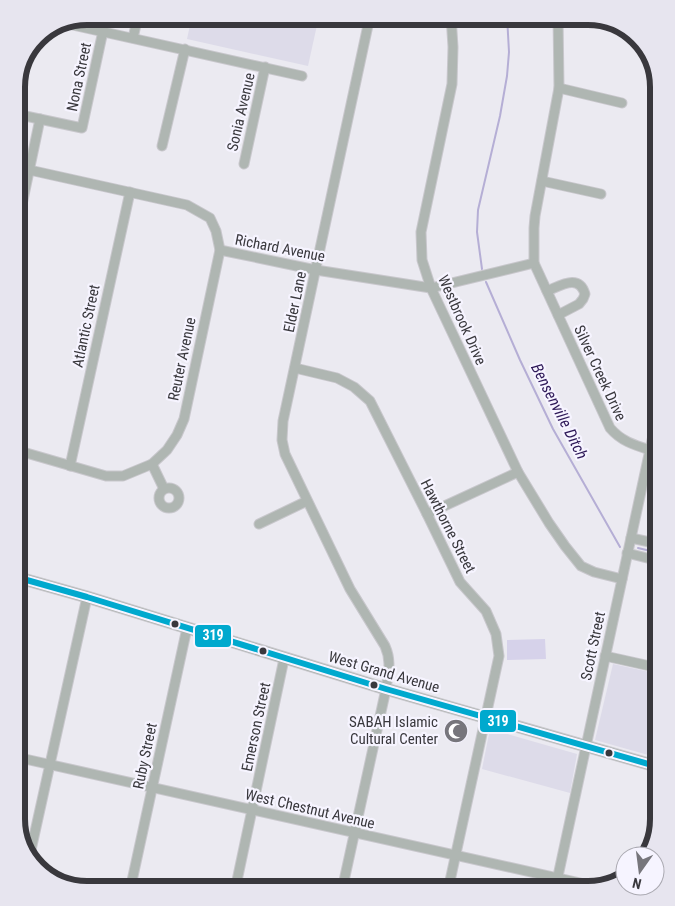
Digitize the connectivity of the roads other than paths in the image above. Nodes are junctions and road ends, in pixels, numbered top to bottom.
1 (136, 25) edge
2 (368, 25) edge
3 (452, 25) edge
4 (558, 25) edge
5 (77, 26) edge
6 (103, 31) junction
7 (133, 38) junction
8 (185, 49) junction
9 (265, 67) junction
10 (302, 76) dead end
11 (559, 88) junction
12 (622, 103) dead end
13 (25, 116) edge
14 (40, 119) junction
15 (162, 146) dead end
16 (244, 164) dead end
17 (25, 169) edge
18 (30, 170) junction
19 (542, 181) junction
20 (25, 192) edge
21 (130, 192) junction
22 (601, 194) dead end
23 (220, 250) junction
24 (534, 263) junction
25 (316, 270) junction
26 (431, 288) junction
27 (547, 292) junction
28 (558, 315) junction
29 (295, 368) junction
30 (650, 450) joint
31 (25, 453) edge
32 (152, 464) junction
33 (70, 466) junction
34 (518, 472) junction
35 (164, 489) dead end
36 (307, 501) junction
37 (428, 514) junction
38 (259, 524) dead end
39 (631, 538) junction
40 (650, 542) edge
41 (627, 553) junction
42 (650, 558) edge
43 (622, 579) junction
44 (25, 580) edge
45 (87, 597) junction
46 (187, 628) junction
47 (605, 656) junction
48 (284, 659) junction
49 (650, 666) edge
50 (386, 689) junction
51 (485, 717) junction
52 (586, 746) junction
53 (25, 759) edge
54 (50, 764) junction
55 (650, 764) edge
56 (152, 788) junction
57 (252, 810) junction
58 (355, 833) junction
59 (32, 847) edge
60 (456, 855) junction
61 (557, 878) junction
62 (132, 881) edge
63 (237, 881) edge
64 (344, 881) edge
65 (450, 881) edge
66 (556, 881) edge
67 (571, 881) edge

1 - 7 street
2 - 25 street, Elder Lane
3 - 26 street, Westbrook Drive
4 - 11 street, Silver Creek Drive
5 - 6 street
6 - 7 street
6 - 14 street, Nona Street
7 - 8 street
8 - 9 street
8 - 15 street
9 - 10 street
9 - 16 street, Sonia Avenue
11 - 12 street
11 - 19 street, Silver Creek Drive
13 - 14 street
14 - 18 street
17 - 18 street, Richard Avenue
18 - 20 street
18 - 21 street, Richard Avenue
19 - 22 street
19 - 24 street, Silver Creek Drive
21 - 23 street, Richard Avenue
21 - 33 street, Atlantic Street
23 - 25 street, Richard Avenue
23 - 32 street, Reuter Avenue
24 - 26 street, Richard Avenue
24 - 27 street, Silver Creek Drive
25 - 26 street, Richard Avenue
25 - 29 street, Elder Lane
26 - 34 street, Westbrook Drive
27 - 28 street, Silver Creek Drive
27 - 28 street, Silver Creek Drive
28 - 30 street, Silver Creek Drive
29 - 36 street, Elder Lane
29 - 37 street, Hawthorne Street
30 - 39 street, Scott Street
31 - 33 street
32 - 33 street
32 - 35 street
34 - 37 street
34 - 43 street, Westbrook Drive
36 - 38 street
36 - 50 street, Elder Lane
37 - 51 street, Hawthorne Street
39 - 40 street
39 - 41 street, Scott Street
41 - 42 street
41 - 43 street, Scott Street
43 - 47 street, Scott Street
44 - 45 main road, West Grand Avenue
45 - 46 main road, West Grand Avenue
45 - 54 street
46 - 48 main road, West Grand Avenue
46 - 56 street, Ruby Street
47 - 49 street
47 - 52 street, Scott Street
48 - 50 main road, West Grand Avenue
48 - 57 street, Emerson Street
50 - 51 main road, West Grand Avenue
50 - 58 street, Elder Lane
51 - 52 main road, West Grand Avenue
51 - 60 street, Hawthorne Street
52 - 55 main road, West Grand Avenue
52 - 61 street, Scott Street
53 - 54 street, West Chestnut Avenue
54 - 56 street, West Chestnut Avenue
54 - 59 street
56 - 57 street, West Chestnut Avenue
56 - 62 street, Ruby Street
57 - 58 street, West Chestnut Avenue
57 - 63 street, Emerson Street
58 - 60 street, West Chestnut Avenue
58 - 64 street, Elder Lane
60 - 61 street, West Chestnut Avenue
60 - 65 street, Hawthorne Street
61 - 66 street, Scott Street
61 - 67 street, West Chestnut Avenue

